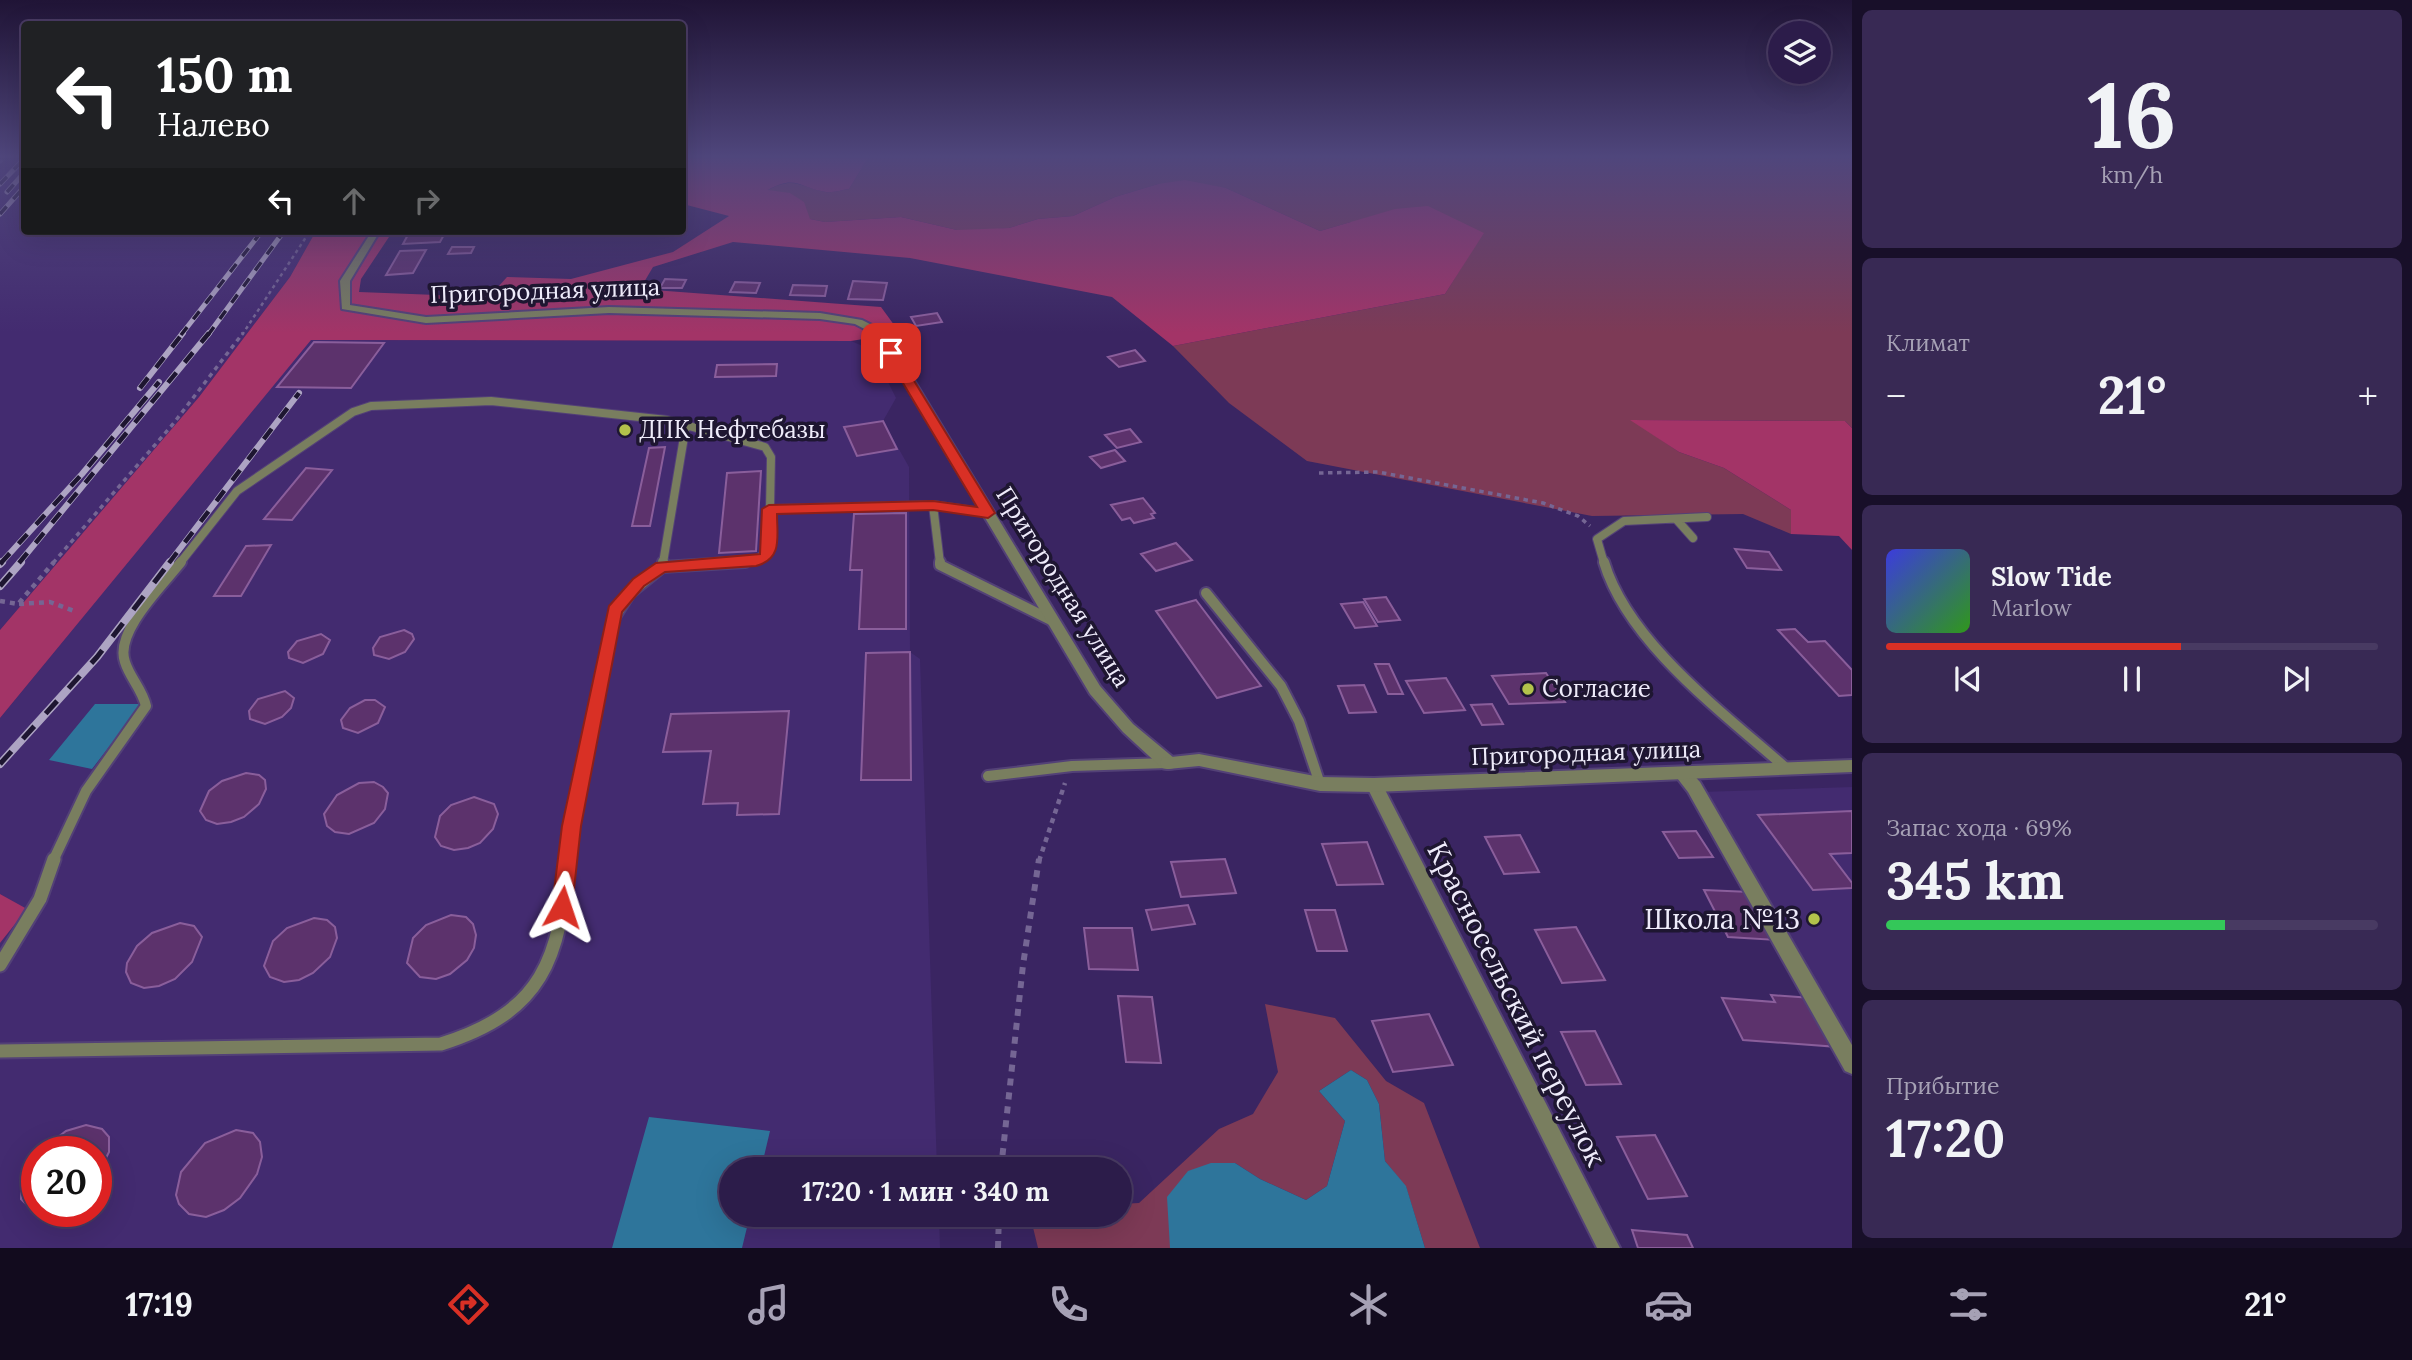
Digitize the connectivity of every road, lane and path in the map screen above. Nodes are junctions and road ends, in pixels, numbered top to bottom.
1 (308, 235) edge
2 (374, 235) edge
3 (686, 425) junction
4 (1319, 473) dead end
5 (933, 505) junction
6 (769, 509) junction
7 (988, 513) junction
8 (1707, 517) dead end
9 (1677, 520) junction
10 (1693, 538) dead end
11 (1597, 539) junction
12 (662, 567) junction
13 (1206, 593) dead end
14 (0, 601) edge
15 (18, 604) junction
16 (74, 611) dead end
17 (1051, 620) junction
18 (1168, 763) junction
19 (1072, 766) junction
20 (1852, 766) edge
21 (1787, 769) junction
22 (1682, 774) junction
23 (988, 776) dead end
24 (1320, 784) junction
25 (1374, 785) junction
26 (0, 965) edge
27 (0, 1051) edge
28 (1852, 1064) edge
29 (1002, 1157) edge
30 (999, 1227) edge
31 (998, 1248) edge
32 (1609, 1248) edge

1 - 15 path
2 - 7 street, Пригородная улица
3 - 6 lane
3 - 12 lane
3 - 26 lane
4 - 11 path
5 - 6 lane
5 - 7 lane
5 - 17 lane
6 - 12 lane
7 - 17 street, Пригородная улица
8 - 9 lane
9 - 10 lane
9 - 11 lane
11 - 21 lane
12 - 27 lane
13 - 24 lane
14 - 15 path
15 - 16 path
17 - 18 street, Пригородная улица
18 - 19 lane
18 - 24 street, Пригородная улица
19 - 23 lane
19 - 29 path
20 - 21 street, Пригородная улица
21 - 22 street, Пригородная улица
22 - 25 street, Пригородная улица
22 - 28 street
24 - 25 street, Пригородная улица
25 - 32 street, Красносельский переулок
30 - 31 path

